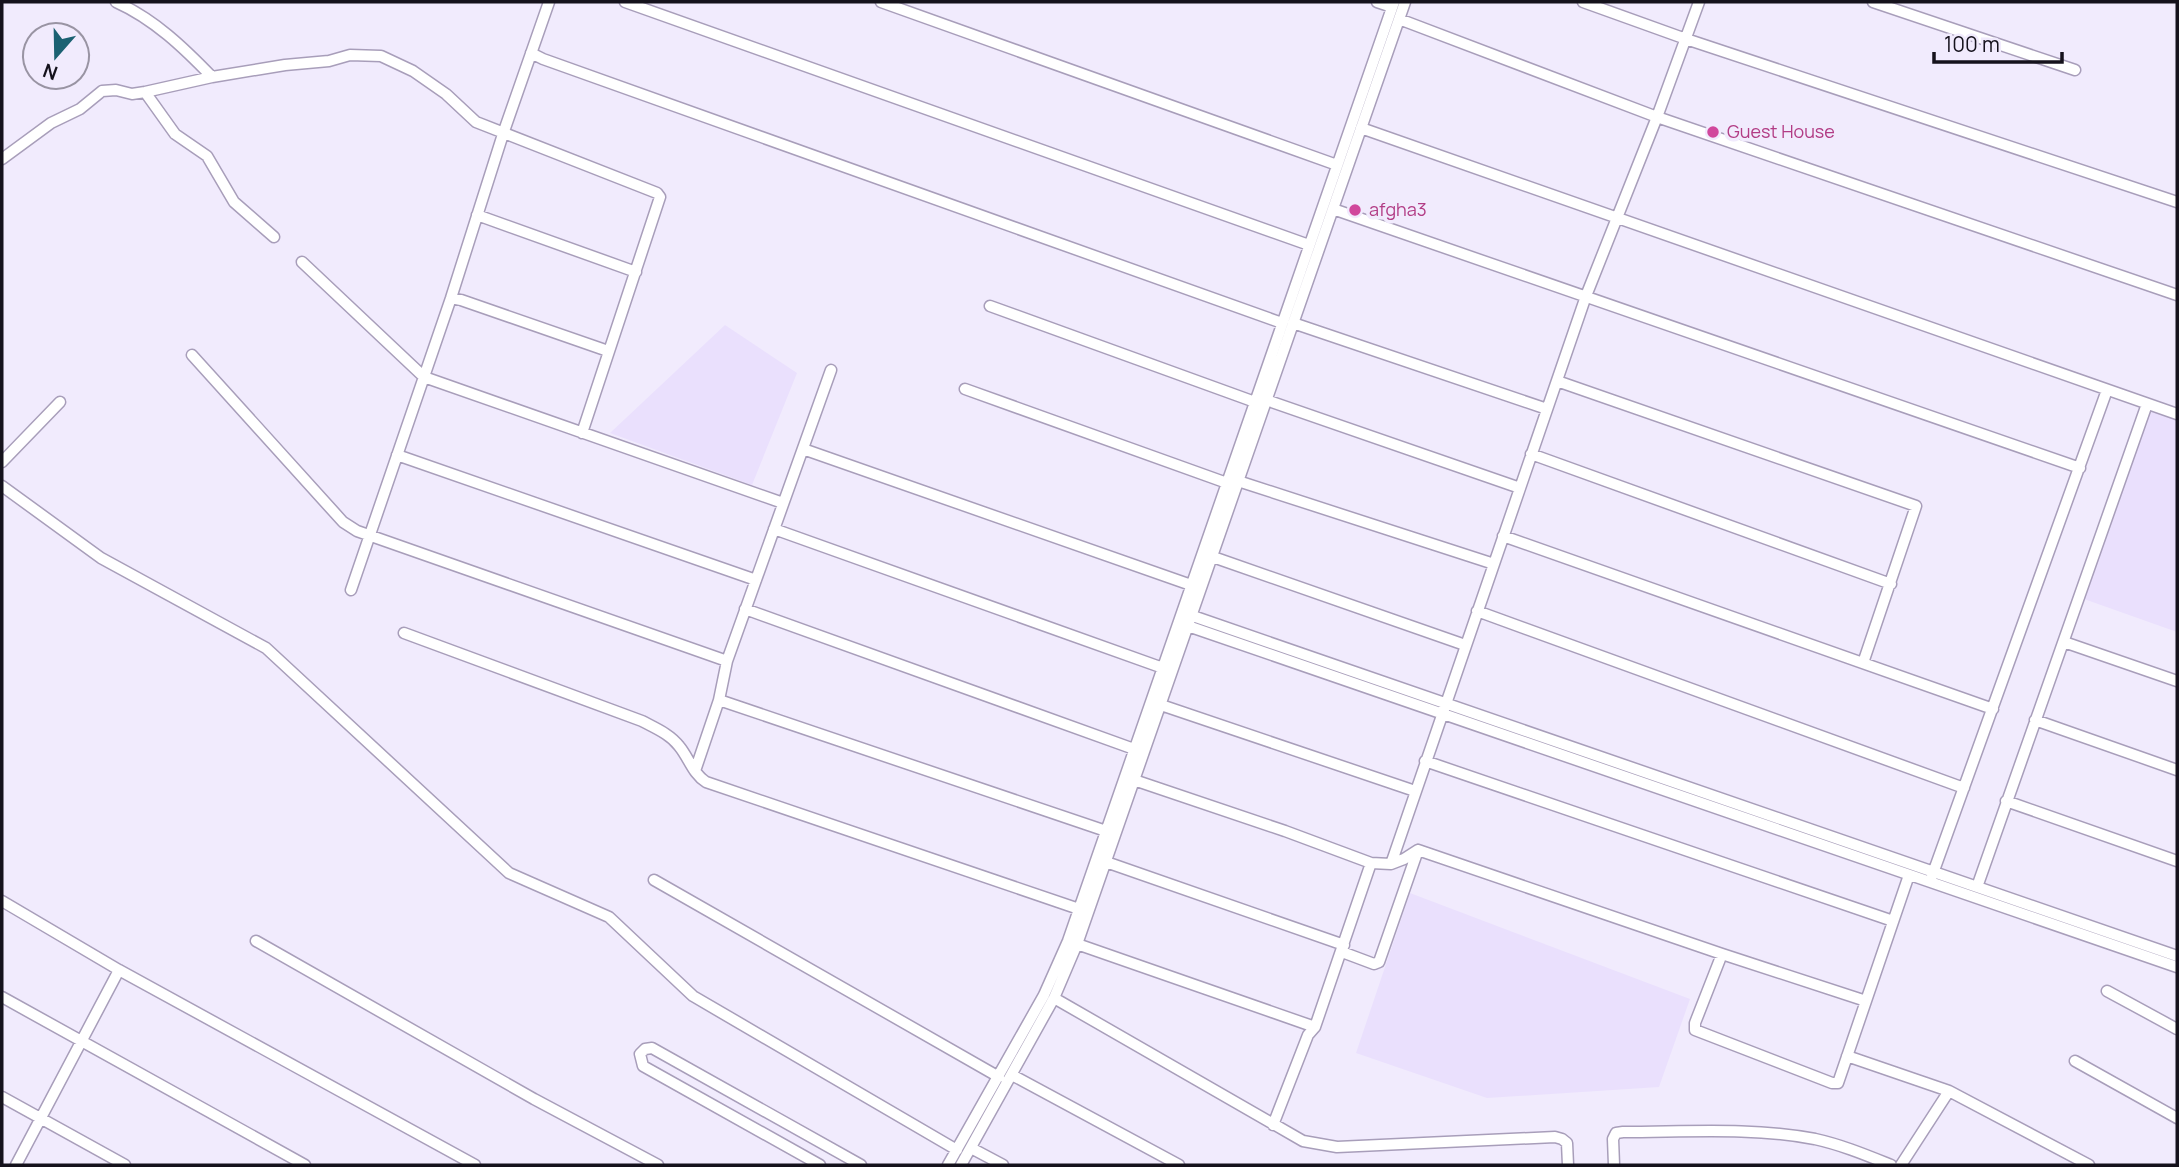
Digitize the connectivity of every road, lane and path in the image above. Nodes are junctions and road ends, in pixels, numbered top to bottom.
1 (116, 2) edge
2 (549, 2) edge
3 (625, 2) edge
4 (881, 2) edge
5 (1377, 2) edge
6 (1405, 2) edge
7 (1583, 2) edge
8 (1699, 2) edge
9 (1872, 2) edge
10 (1393, 5) edge
11 (1399, 19) junction
12 (1686, 39) junction
13 (531, 53) junction
14 (2075, 70) dead end
15 (212, 77) junction
16 (1369, 88) junction
17 (145, 92) junction
18 (1657, 117) junction
19 (1361, 128) junction
20 (504, 131) junction
21 (2, 159) edge
22 (1338, 165) junction
23 (2177, 202) edge
24 (1333, 209) junction
25 (478, 215) junction
26 (1616, 218) junction
27 (274, 237) dead end
28 (1309, 245) junction
29 (302, 262) dead end
30 (636, 272) junction
31 (2177, 295) edge
32 (1586, 296) junction
33 (451, 298) junction
34 (990, 306) dead end
35 (1288, 323) junction
36 (608, 351) junction
37 (192, 355) dead end
38 (831, 370) dead end
39 (424, 377) junction
40 (1557, 381) junction
41 (965, 389) dead end
42 (2108, 390) junction
43 (60, 401) dead end
44 (1260, 401) junction
45 (2147, 404) junction
46 (1547, 409) junction
47 (2177, 414) edge
48 (582, 433) junction
49 (803, 449) junction
50 (1531, 454) junction
51 (397, 455) junction
52 (2, 462) edge
53 (2080, 467) junction
54 (1233, 482) junction
55 (2, 485) edge
56 (1520, 488) junction
57 (783, 503) junction
58 (774, 528) junction
59 (370, 535) junction
60 (1503, 536) junction
61 (1213, 557) junction
62 (1493, 565) junction
63 (756, 580) junction
64 (1891, 584) junction
65 (1191, 585) junction
66 (351, 590) dead end
67 (745, 609) junction
68 (1477, 611) junction
69 (1186, 619) junction
70 (404, 633) dead end
71 (2064, 642) junction
72 (1465, 645) junction
73 (727, 661) junction
74 (1863, 663) junction
75 (1163, 668) junction
76 (2177, 681) edge
77 (719, 700) junction
78 (1161, 705) junction
79 (1444, 708) junction
80 (1993, 709) junction
81 (2035, 720) junction
82 (1135, 749) junction
83 (1425, 761) junction
84 (2177, 769) edge
85 (695, 771) junction
86 (1134, 780) junction
87 (1964, 788) junction
88 (1415, 791) junction
89 (2006, 801) junction
90 (1106, 831) junction
91 (1418, 850) junction
92 (2177, 861) edge
93 (1106, 862) junction
94 (1371, 863) junction
95 (1391, 864) junction
96 (1909, 874) junction
97 (1932, 877) junction
98 (654, 880) dead end
99 (1977, 887) junction
100 (2, 901) edge
101 (1079, 909) junction
102 (1893, 921) junction
103 (256, 941) dead end
104 (1077, 944) junction
105 (1343, 949) junction
106 (1722, 954) junction
107 (2177, 956) edge
108 (2177, 967) edge
109 (119, 970) junction
110 (1056, 981) junction
111 (2107, 991) dead end
112 (2, 997) edge
113 (1054, 998) junction
114 (1866, 1001) junction
115 (1315, 1027) junction
116 (2177, 1029) edge
117 (82, 1042) junction
118 (1847, 1056) junction
119 (2075, 1061) dead end
120 (1012, 1075) junction
121 (999, 1077) junction
122 (1949, 1091) junction
123 (2, 1097) edge
124 (2177, 1118) edge
125 (41, 1119) junction
126 (1273, 1125) junction
127 (971, 1148) junction
128 (957, 1150) junction
129 (16, 1165) edge
130 (125, 1165) edge
131 (305, 1165) edge
132 (475, 1165) edge
133 (658, 1165) edge
134 (820, 1165) edge
135 (861, 1165) edge
136 (948, 1165) edge
137 (961, 1165) edge
138 (1003, 1165) edge
139 (1179, 1165) edge
140 (1568, 1165) edge
141 (1614, 1165) edge
142 (1891, 1165) edge
143 (1901, 1165) edge
144 (2089, 1165) edge

1 - 15 street
2 - 13 street
3 - 28 street
4 - 22 street
5 - 10 street
6 - 11 street
7 - 12 street
8 - 12 street
9 - 14 street
10 - 16 street
11 - 16 street
11 - 18 street
12 - 18 street
12 - 23 street
13 - 20 street
13 - 35 street
15 - 17 street
15 - 20 street
16 - 19 street
16 - 22 street
17 - 21 street
17 - 27 street
18 - 26 street
18 - 31 street
19 - 24 street
19 - 26 street
20 - 25 street
20 - 30 street
22 - 28 street
24 - 32 street
24 - 35 street
25 - 30 street
25 - 33 street
26 - 32 street
26 - 42 street
28 - 35 street
29 - 39 street
30 - 36 street
32 - 40 street
32 - 53 street
33 - 36 street
33 - 39 street
34 - 44 street
35 - 44 street
35 - 46 street
36 - 48 street
37 - 59 street
38 - 49 street
39 - 48 street
39 - 51 street
40 - 46 street
40 - 64 street
41 - 54 street
42 - 45 street
42 - 53 street
43 - 52 street
44 - 54 street
44 - 56 street
45 - 47 street
45 - 71 street
46 - 50 street
48 - 57 street
49 - 57 street
49 - 65 street
50 - 56 street
50 - 64 street
51 - 59 street
51 - 63 street
53 - 80 street
54 - 61 street
54 - 62 street
54 - 65 street
55 - 128 street
56 - 60 street
57 - 58 street
58 - 63 street
58 - 75 street
59 - 66 street
59 - 73 street
60 - 62 street
60 - 74 street
61 - 69 street
61 - 72 street
62 - 68 street
63 - 67 street
64 - 74 street
65 - 69 street
67 - 73 street
67 - 82 street
68 - 72 street
68 - 87 street
69 - 75 street
69 - 78 street
69 - 79 street
70 - 85 street
71 - 76 street
71 - 81 street
72 - 79 street
73 - 77 street
74 - 80 street
75 - 82 street
77 - 85 street
77 - 90 street
78 - 86 street
78 - 88 street
79 - 83 street
79 - 96 street
79 - 97 street
80 - 87 street
81 - 84 street
81 - 89 street
82 - 90 street
83 - 88 street
83 - 102 street
85 - 101 street
86 - 93 street
86 - 94 street
87 - 97 street
88 - 95 street
89 - 92 street
89 - 99 street
90 - 101 street
91 - 95 street
91 - 105 street
91 - 106 street
93 - 104 street
93 - 105 street
94 - 95 street
94 - 105 street
96 - 97 street
96 - 102 street
97 - 99 street
97 - 108 street
98 - 121 street
99 - 107 street
100 - 109 street
101 - 110 street
102 - 114 street
103 - 133 street
104 - 110 street
104 - 115 street
105 - 115 street
106 - 114 street
106 - 118 street
109 - 117 street
109 - 132 street
110 - 113 street
110 - 121 street
111 - 116 street
112 - 117 street
113 - 120 street
113 - 126 street
114 - 118 street
115 - 126 street
117 - 125 street
117 - 131 street
118 - 122 street
119 - 124 street
120 - 127 street
120 - 139 street
121 - 128 street
122 - 143 street
122 - 144 street
123 - 125 street
125 - 129 street
125 - 130 street
126 - 140 street
127 - 137 street
127 - 138 street
128 - 136 street
134 - 135 street
141 - 142 street

